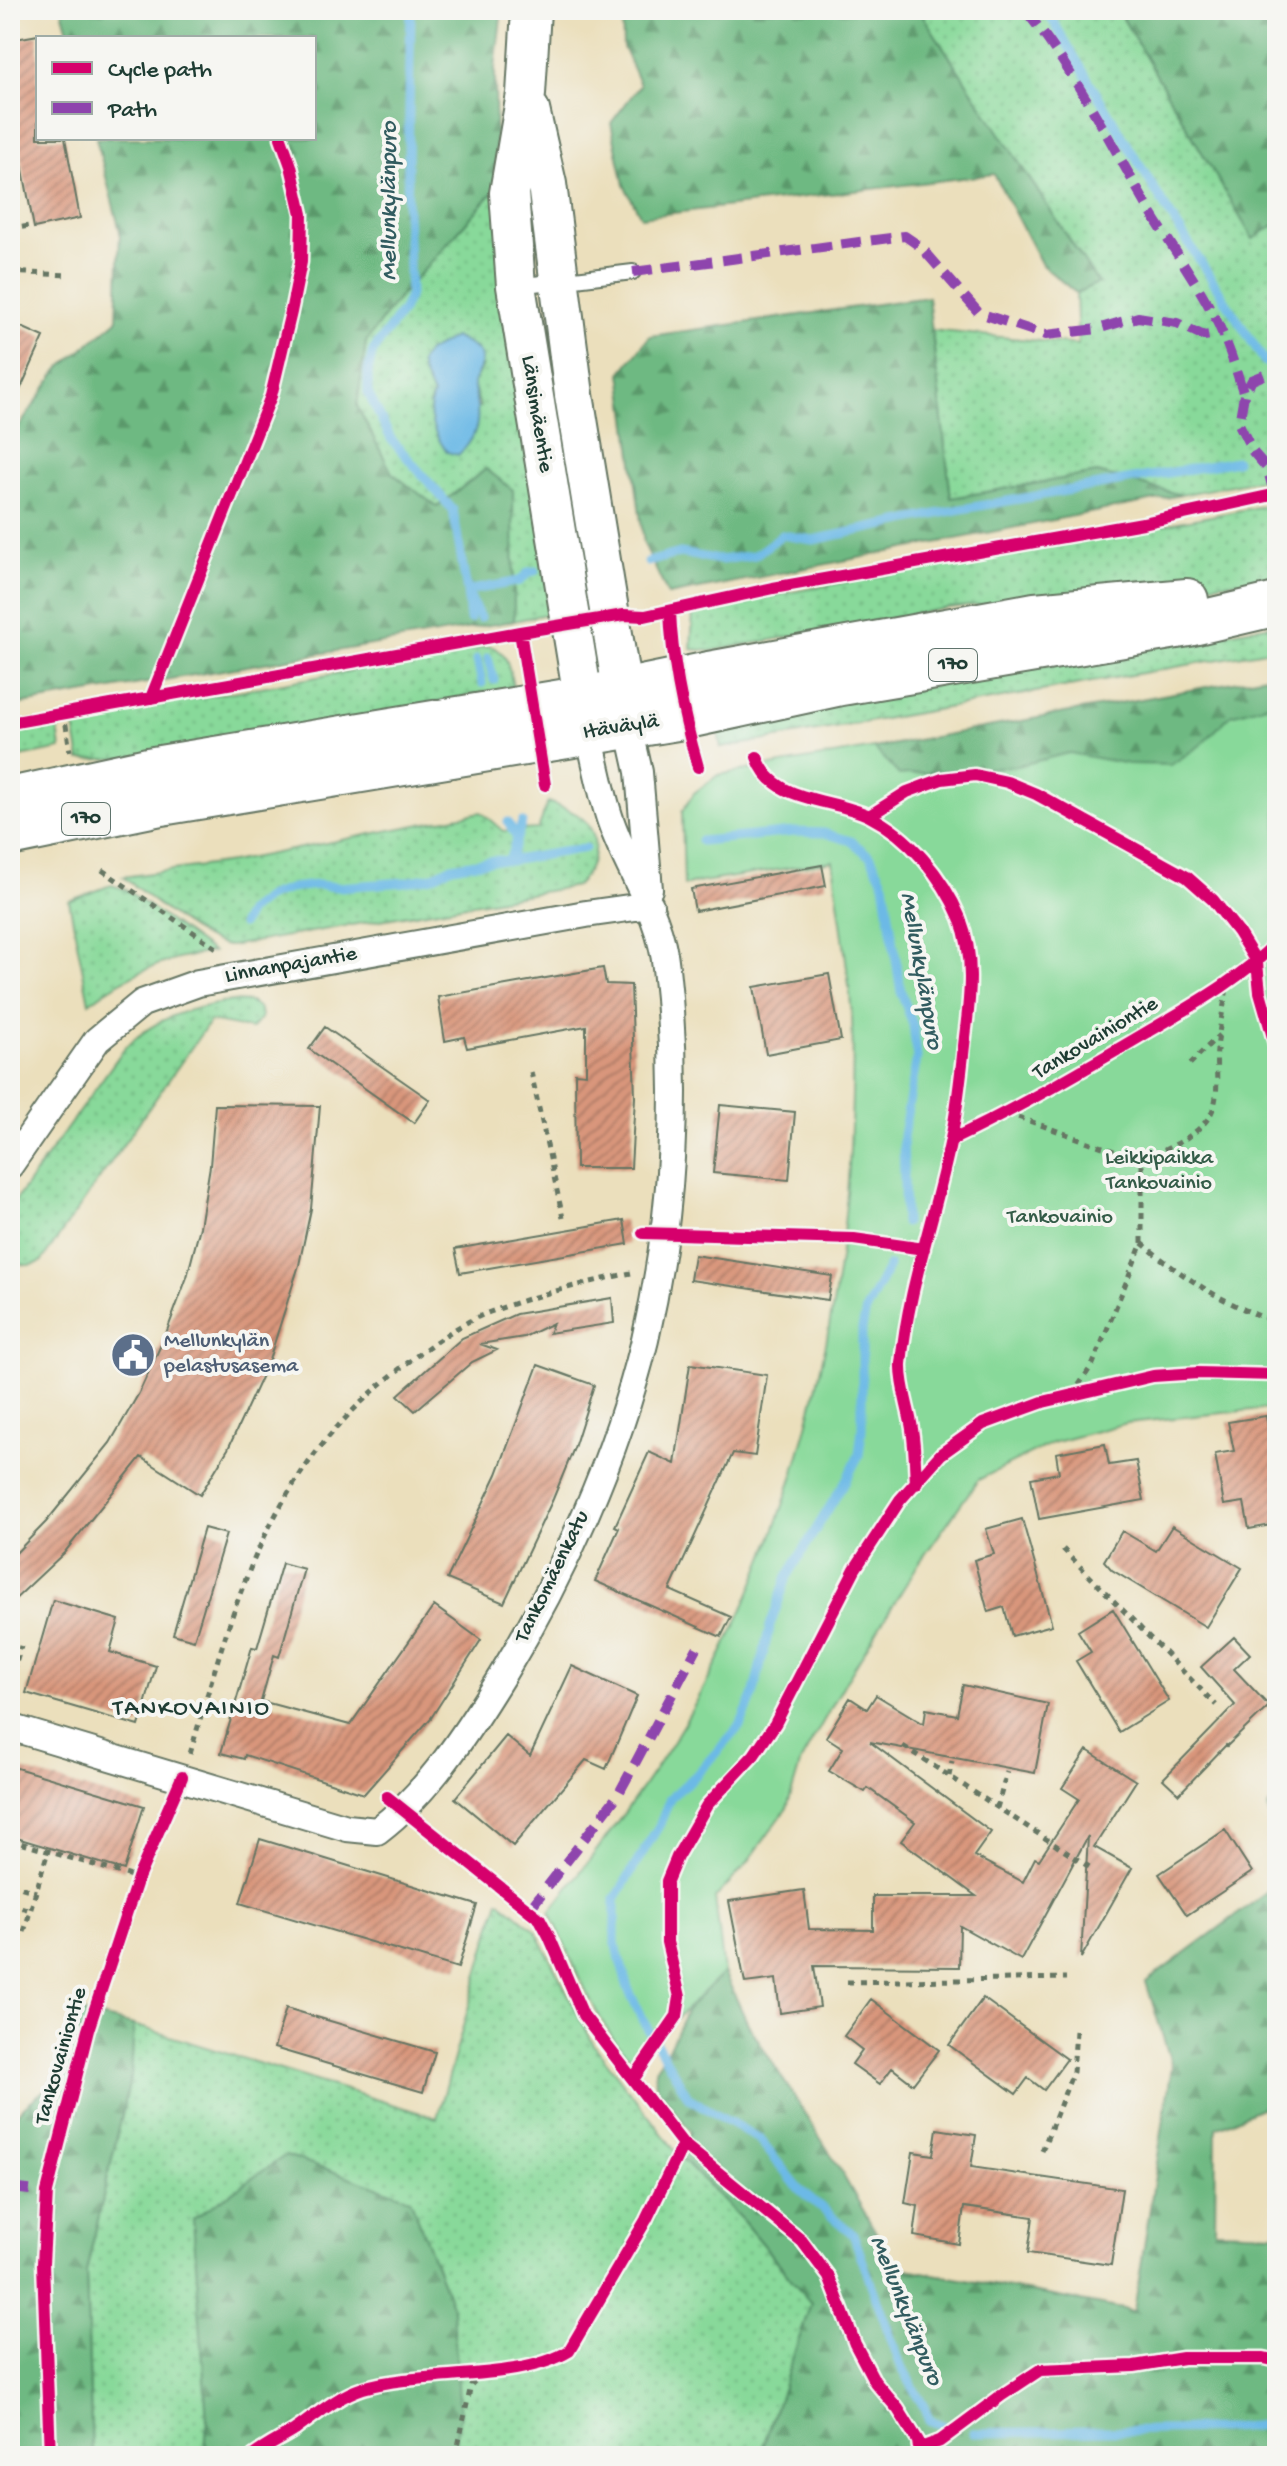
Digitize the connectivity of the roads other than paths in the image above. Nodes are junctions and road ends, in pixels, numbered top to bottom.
1 (531, 10) edge
2 (526, 94) junction
3 (633, 272) dead end
4 (558, 281) junction
5 (516, 286) junction
6 (1277, 594) edge
7 (1277, 604) edge
8 (605, 712) junction
9 (10, 799) edge
10 (10, 835) edge
11 (650, 905) junction
12 (10, 1165) edge
13 (10, 1727) edge

1 - 2 main road, Länsimäentie
2 - 4 main road, Länsimäentie
2 - 5 main road, Länsimäentie
3 - 4 lane
4 - 5 lane
4 - 8 main road, Länsimäentie
5 - 8 main road, Länsimäentie
6 - 8 main road, Itäväylä / 170
7 - 8 main road, Itäväylä / 170
8 - 9 main road, Itäväylä / 170
8 - 10 main road, Itäväylä / 170
8 - 11 street, Tankomäenkatu
8 - 11 street, Tankomäenkatu
11 - 12 street, Linnanpajantie
11 - 13 street, Tankomäenkatu

